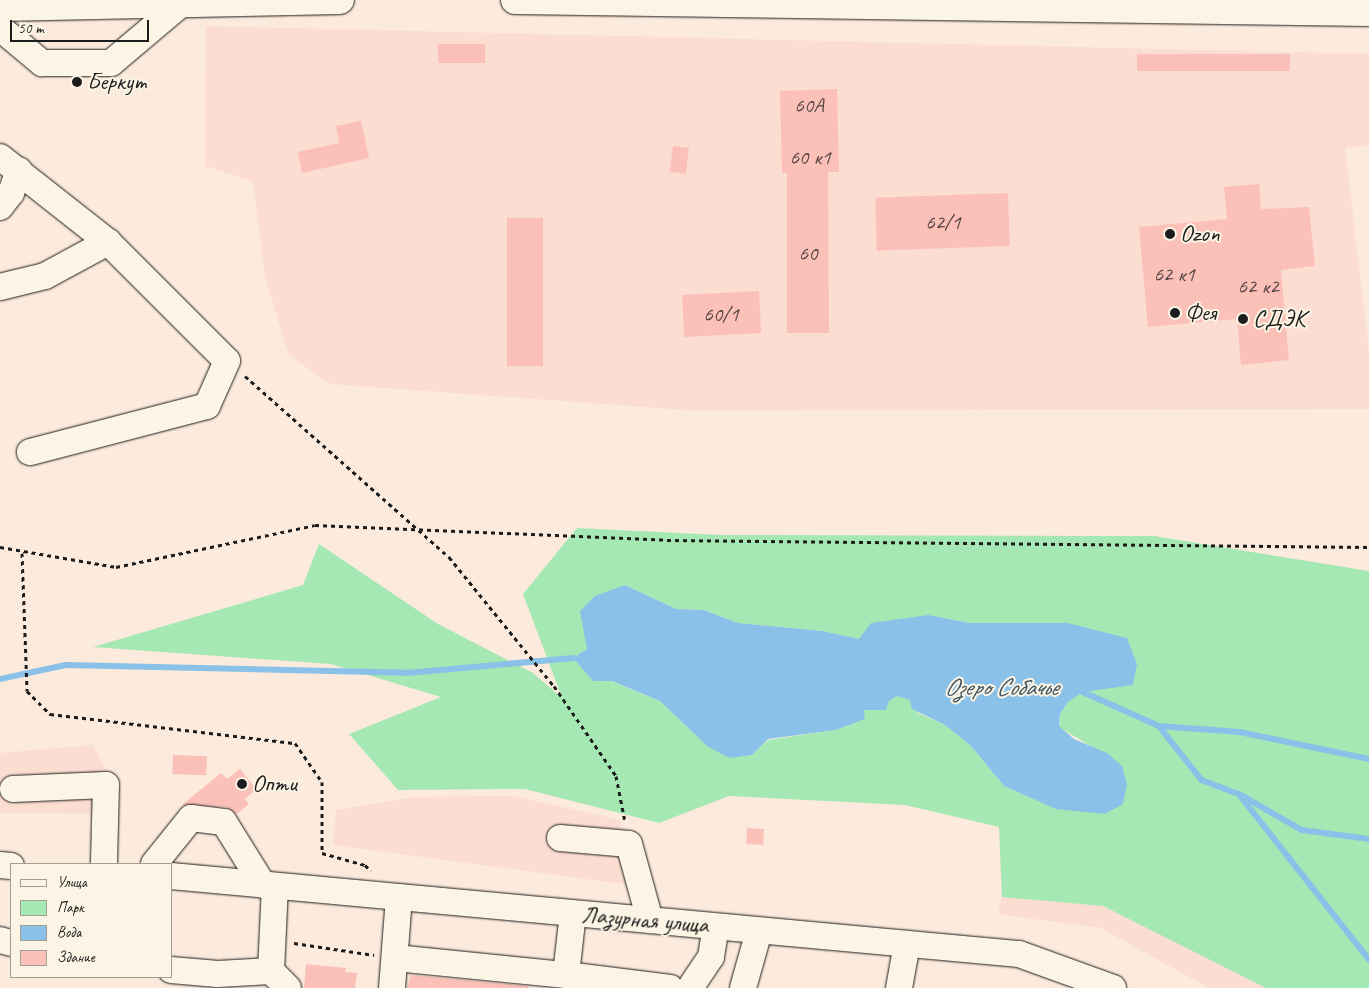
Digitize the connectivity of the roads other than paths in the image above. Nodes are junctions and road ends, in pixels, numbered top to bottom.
1 (340, 0) edge
2 (515, 0) edge
3 (182, 3) junction
4 (0, 7) edge
5 (1369, 12) edge
6 (0, 28) edge
7 (10, 164) edge
8 (0, 207) edge
9 (108, 242) junction
10 (0, 287) edge
11 (30, 452) dead end
12 (13, 789) dead end
13 (560, 838) dead end
14 (104, 863) edge
15 (155, 863) edge
16 (172, 876) edge
17 (269, 886) junction
18 (399, 897) junction
19 (573, 913) junction
20 (650, 920) junction
21 (716, 927) junction
22 (758, 931) junction
23 (907, 944) junction
24 (395, 958) junction
25 (172, 970) edge
26 (566, 976) junction
27 (279, 979) edge
28 (392, 988) edge
29 (670, 988) edge
30 (690, 988) edge
31 (743, 988) edge
32 (899, 988) edge
33 (1113, 988) edge

1 - 3 main road
2 - 5 main road
3 - 4 main road
3 - 6 street
7 - 8 street
7 - 9 street
9 - 10 street
9 - 11 street
12 - 14 street
13 - 20 street
15 - 17 street
16 - 17 street, Лазурная улица
17 - 18 street, Лазурная улица
17 - 27 street
18 - 19 street, Лазурная улица
18 - 24 street
19 - 20 street, Лазурная улица
19 - 26 street
20 - 21 street, Лазурная улица
21 - 22 street, Лазурная улица
21 - 30 street
22 - 23 street, Лазурная улица
22 - 31 street
23 - 32 street
23 - 33 street, Лазурная улица
24 - 26 street
24 - 28 street
25 - 27 street
26 - 29 street

